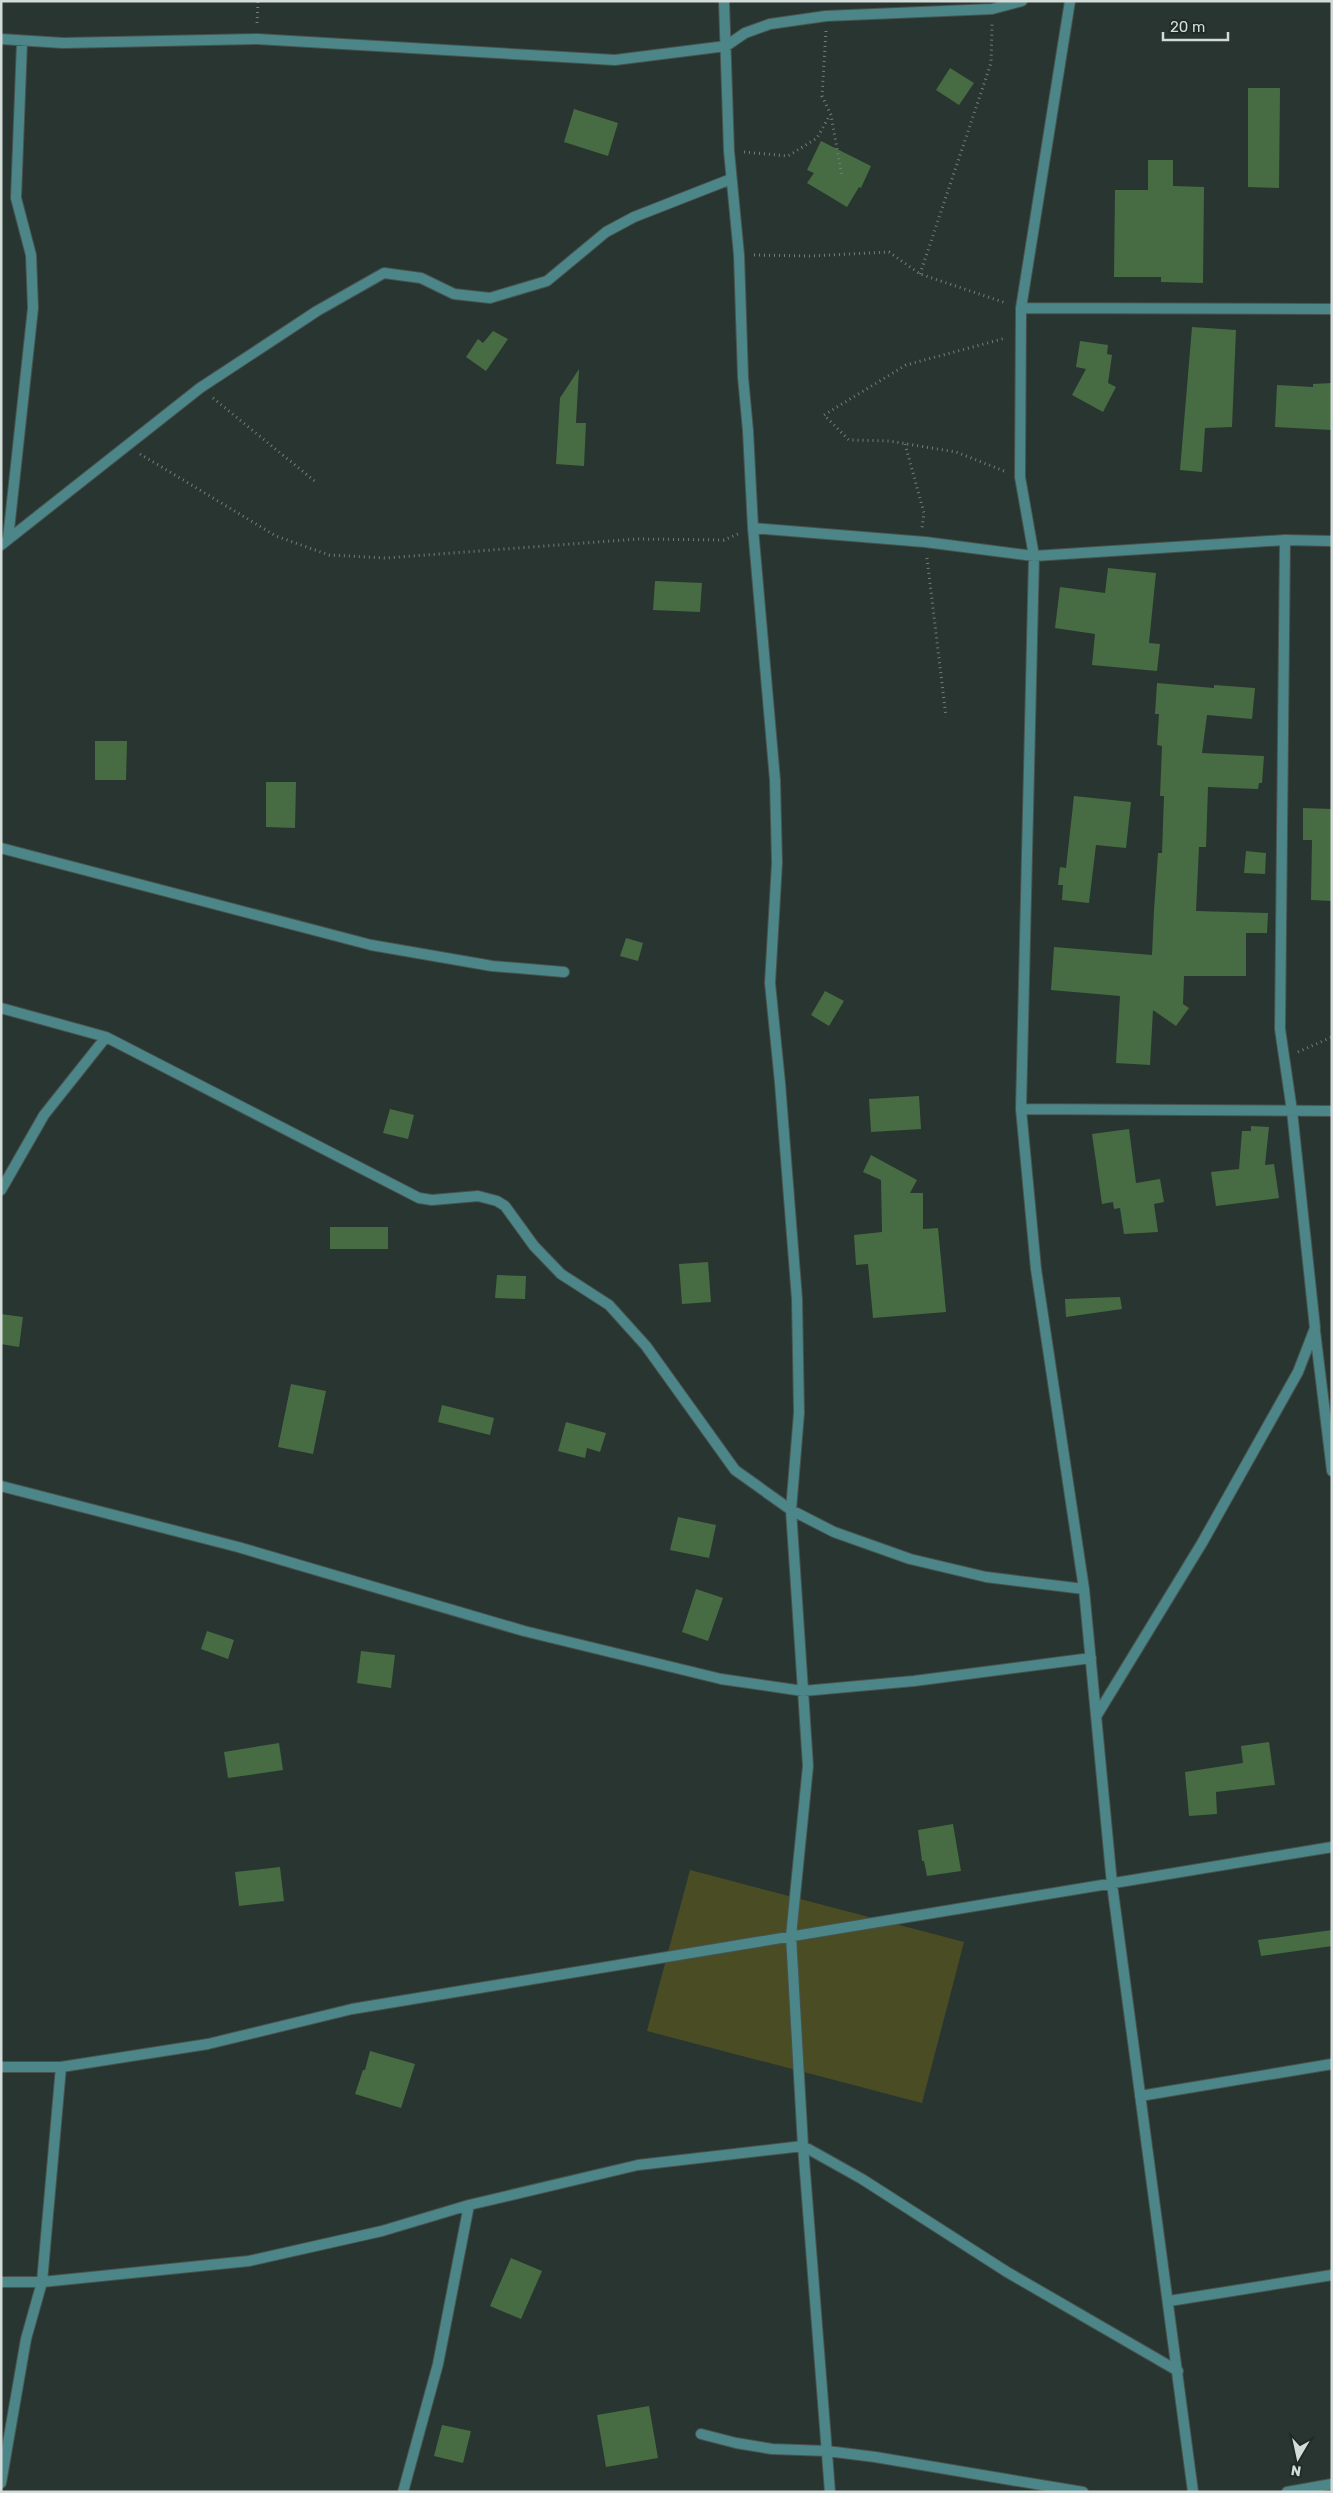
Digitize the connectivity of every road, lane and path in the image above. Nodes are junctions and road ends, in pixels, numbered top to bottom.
1 (258, 1) edge
2 (724, 1) edge
3 (870, 1) edge
4 (1022, 1) edge
5 (1070, 1) edge
6 (992, 9) junction
7 (870, 13) junction
8 (826, 16) junction
9 (1, 39) edge
10 (257, 40) junction
11 (22, 42) junction
12 (726, 46) junction
13 (831, 115) junction
14 (729, 151) junction
15 (842, 177) dead end
16 (731, 179) junction
17 (739, 255) junction
18 (920, 274) junction
19 (1021, 308) junction
20 (1332, 309) edge
21 (1021, 334) junction
22 (200, 388) junction
23 (905, 443) junction
24 (127, 446) junction
25 (1020, 477) junction
26 (317, 483) dead end
27 (753, 528) junction
28 (1285, 540) junction
29 (1332, 540) edge
30 (5, 542) edge
31 (925, 542) junction
32 (1034, 556) junction
33 (946, 717) dead end
34 (1, 848) edge
35 (564, 972) dead end
36 (1, 1008) edge
37 (106, 1037) junction
38 (1332, 1038) edge
39 (1282, 1059) junction
40 (1021, 1109) junction
41 (1292, 1111) junction
42 (1332, 1111) edge
43 (1, 1190) edge
44 (1315, 1328) junction
45 (1332, 1471) edge
46 (1, 1486) edge
47 (791, 1510) junction
48 (1084, 1589) junction
49 (1091, 1658) junction
50 (803, 1691) junction
51 (1097, 1715) junction
52 (1332, 1846) edge
53 (1112, 1884) junction
54 (792, 1936) junction
55 (1332, 2064) edge
56 (1, 2067) edge
57 (61, 2067) junction
58 (1140, 2096) junction
59 (803, 2146) junction
60 (469, 2205) junction
61 (1332, 2275) edge
62 (1, 2282) edge
63 (42, 2282) junction
64 (1169, 2301) junction
65 (1178, 2371) junction
66 (701, 2434) dead end
67 (827, 2451) junction
68 (1, 2483) edge
69 (1332, 2484) edge
70 (403, 2492) edge
71 (830, 2492) edge
72 (1083, 2492) edge
73 (1193, 2492) edge
74 (1288, 2492) edge

1 - 10 path
2 - 12 street
3 - 7 street
4 - 6 street
5 - 19 street
6 - 7 street
6 - 18 path
7 - 8 street
8 - 12 street
8 - 13 path
9 - 11 street
10 - 11 street
10 - 12 street
11 - 30 street
12 - 14 street
13 - 14 path
13 - 15 path
14 - 16 street
16 - 17 street
16 - 22 street
17 - 18 path
17 - 27 street
18 - 19 path
19 - 20 street
19 - 21 street
21 - 23 path
21 - 25 street
22 - 24 street
22 - 26 path
23 - 25 path
23 - 31 path
24 - 27 path
24 - 30 street
25 - 32 street
27 - 31 street
27 - 47 street
28 - 29 street
28 - 32 street
28 - 39 street
31 - 32 street
31 - 33 path
32 - 40 street
34 - 35 street
36 - 37 street
37 - 43 street
37 - 47 street
38 - 39 path
39 - 41 street
40 - 41 street
40 - 48 street
41 - 42 street
41 - 44 street
44 - 45 street
44 - 51 street
46 - 50 street
47 - 48 street
47 - 50 street
48 - 49 street
49 - 50 street
49 - 51 street
50 - 54 street
51 - 53 street
52 - 53 street
53 - 54 street
53 - 58 street
54 - 57 street
54 - 59 street
55 - 58 street
56 - 57 street
57 - 63 street
58 - 64 street
59 - 60 street
59 - 65 street
59 - 67 street
60 - 63 street
60 - 70 street
61 - 64 street
62 - 63 street
63 - 68 street
64 - 65 street
65 - 73 street
66 - 67 street
67 - 71 street
67 - 72 street
69 - 74 street

